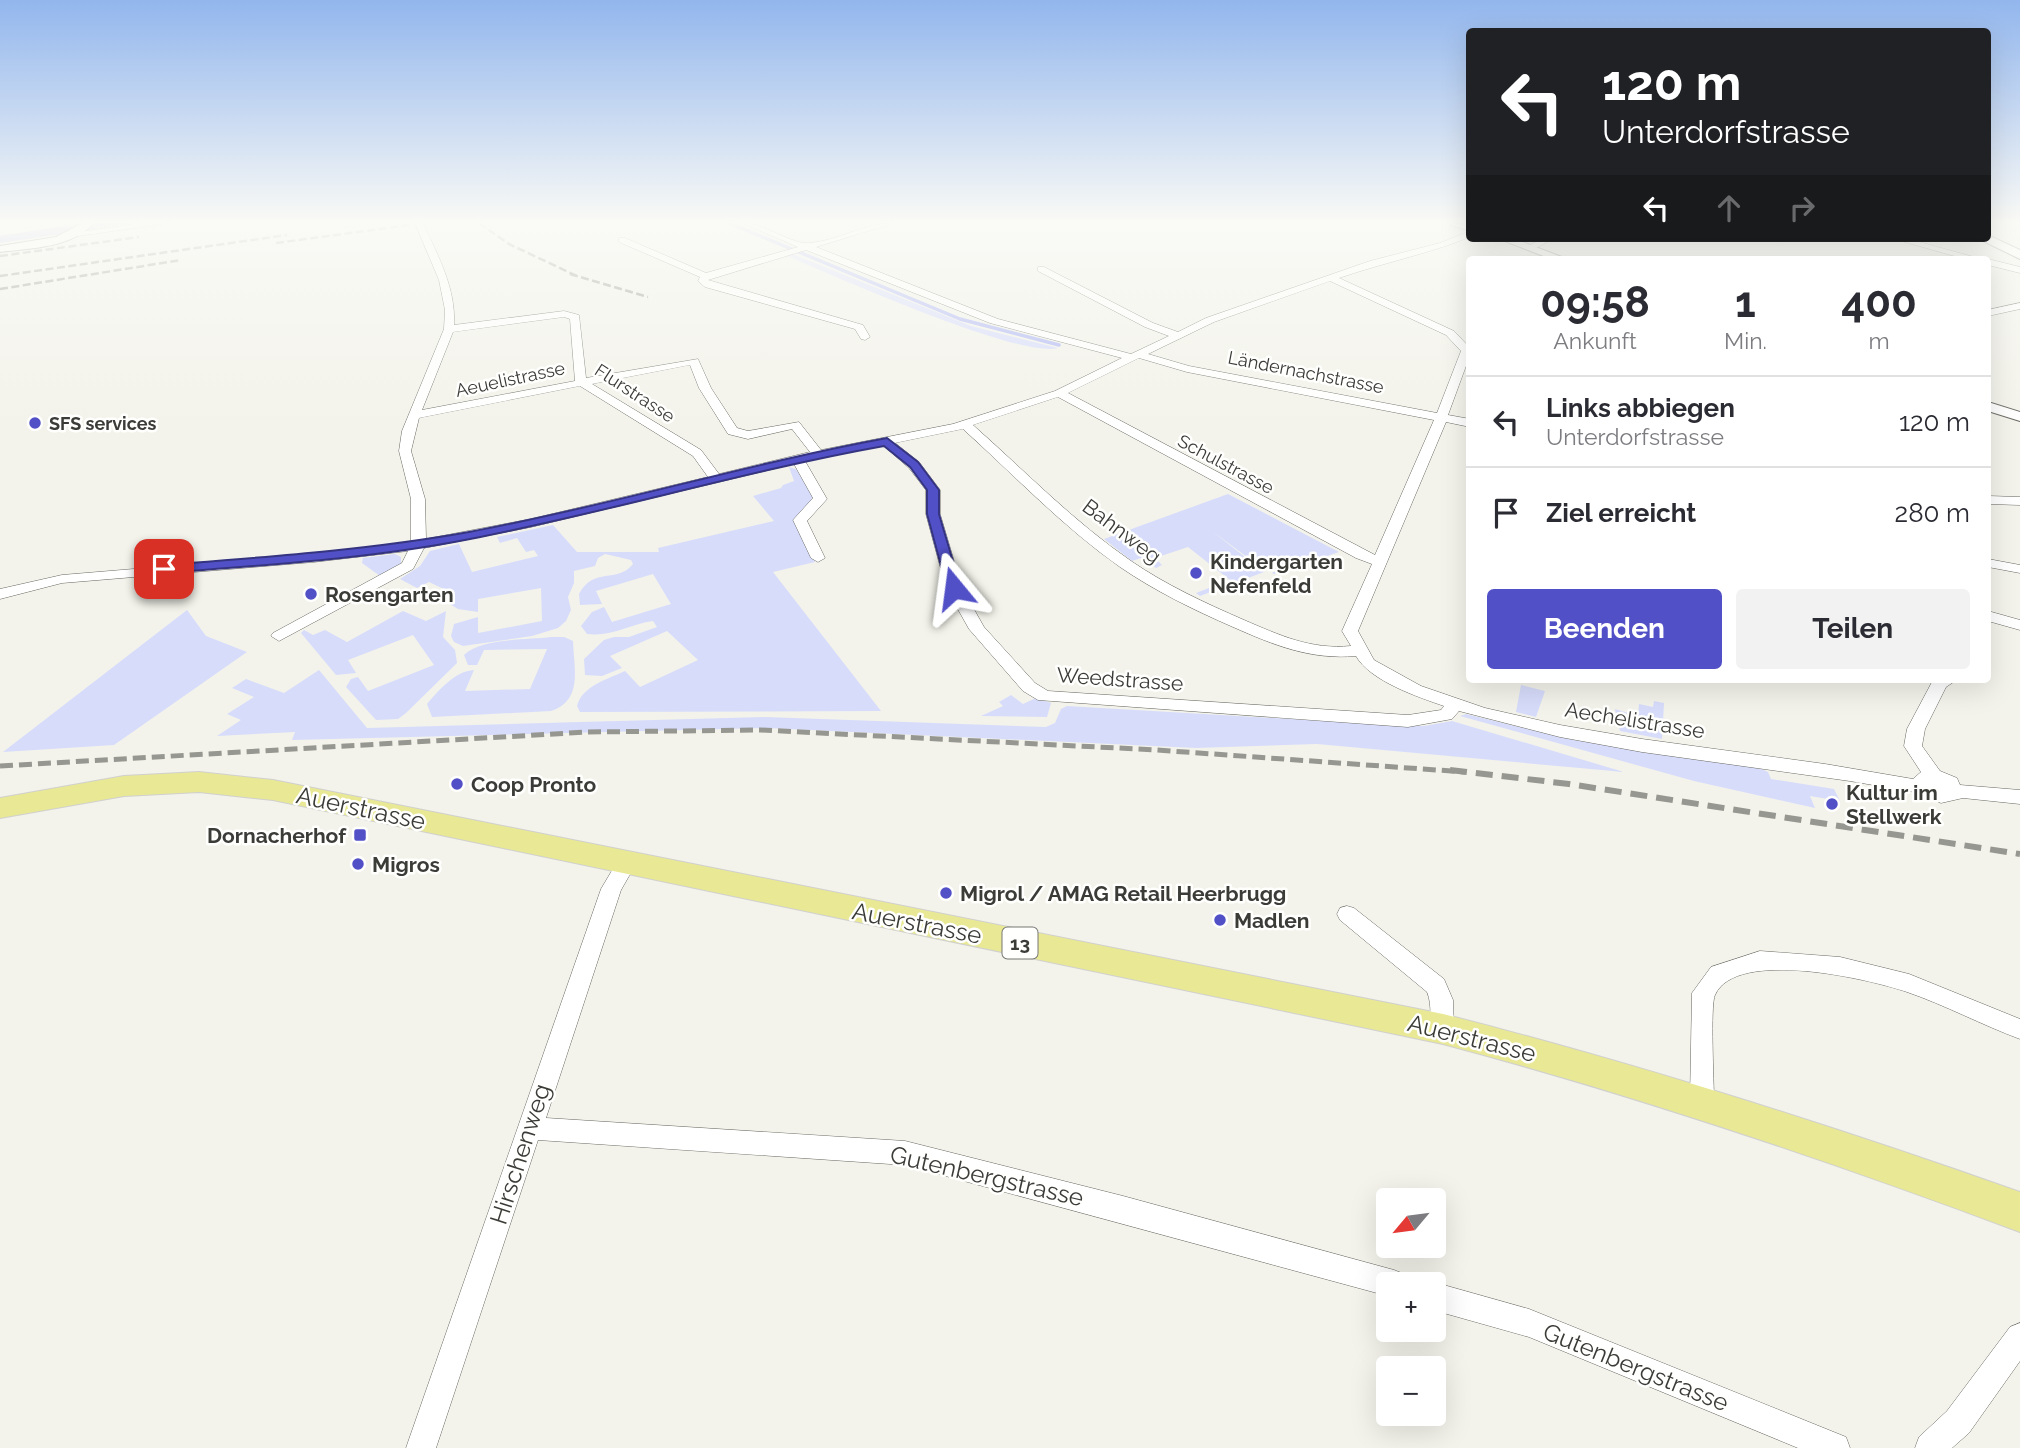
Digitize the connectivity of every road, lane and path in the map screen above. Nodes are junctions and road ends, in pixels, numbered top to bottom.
1 (447, 291) edge
2 (728, 291) edge
3 (913, 291) edge
4 (1083, 291) edge
5 (1294, 291) edge
6 (1358, 291) edge
7 (2020, 306) edge
8 (1991, 312) edge
9 (449, 329) junction
10 (1177, 335) junction
11 (865, 337) dead end
12 (1466, 351) edge
13 (1466, 351) edge
14 (1133, 356) junction
15 (581, 382) junction
16 (1059, 393) junction
17 (1991, 407) edge
18 (415, 415) junction
19 (2020, 417) edge
20 (1442, 418) junction
21 (1466, 422) edge
22 (966, 425) junction
23 (887, 442) junction
24 (818, 454) junction
25 (797, 459) junction
26 (716, 479) junction
27 (1991, 500) edge
28 (2020, 501) edge
29 (418, 545) junction
30 (818, 558) dead end
31 (1378, 561) junction
32 (1991, 564) edge
33 (2020, 569) edge
34 (0, 580) edge
35 (47, 582) junction
36 (0, 594) edge
37 (1991, 617) edge
38 (2020, 625) edge
39 (279, 636) dead end
40 (1356, 651) junction
41 (1941, 683) edge
42 (1456, 704) junction
43 (1929, 782) junction
44 (2020, 797) edge
45 (0, 807) edge
46 (627, 862) junction
47 (1347, 914) dead end
48 (1443, 1029) junction
49 (2020, 1029) edge
50 (1702, 1101) junction
51 (528, 1128) junction
52 (2020, 1212) edge
53 (1376, 1279) edge
54 (1446, 1300) edge
55 (2020, 1337) edge
56 (421, 1448) edge
57 (1835, 1448) edge
58 (1930, 1448) edge

1 - 9 street
2 - 11 street
3 - 14 street, Ländernachstrasse
4 - 10 street
5 - 10 street
6 - 12 street
7 - 8 street
9 - 15 street, Flurstrasse
9 - 18 street
10 - 14 street
13 - 20 street
14 - 16 street
14 - 20 street, Ländernachstrasse
15 - 18 street, Aeuelistrasse
15 - 24 street, Aeuelistrasse
15 - 26 street, Flurstrasse
16 - 22 street
16 - 31 street, Schulstrasse
17 - 19 street
18 - 29 street
20 - 21 street, Ländernachstrasse
20 - 31 street
22 - 23 street
22 - 40 street, Bahnweg
23 - 24 street
23 - 42 street, Weedstrasse
24 - 25 street
25 - 26 street
25 - 30 street
26 - 29 street
27 - 28 street
29 - 35 street
29 - 39 street
31 - 40 street
32 - 33 street
34 - 35 street
35 - 36 street
37 - 38 street
40 - 42 street, Aechelistrasse
41 - 43 street
42 - 43 street, Aechelistrasse
43 - 44 street
45 - 46 main road, Auerstrasse / 13
46 - 48 main road, Auerstrasse / 13
46 - 51 street, Hirschenweg
47 - 48 street
48 - 50 main road, Auerstrasse / 13
49 - 50 street
50 - 52 main road, Auerstrasse / 13
51 - 53 street, Gutenbergstrasse
51 - 56 street, Hirschenweg
54 - 57 street, Gutenbergstrasse
55 - 58 street

